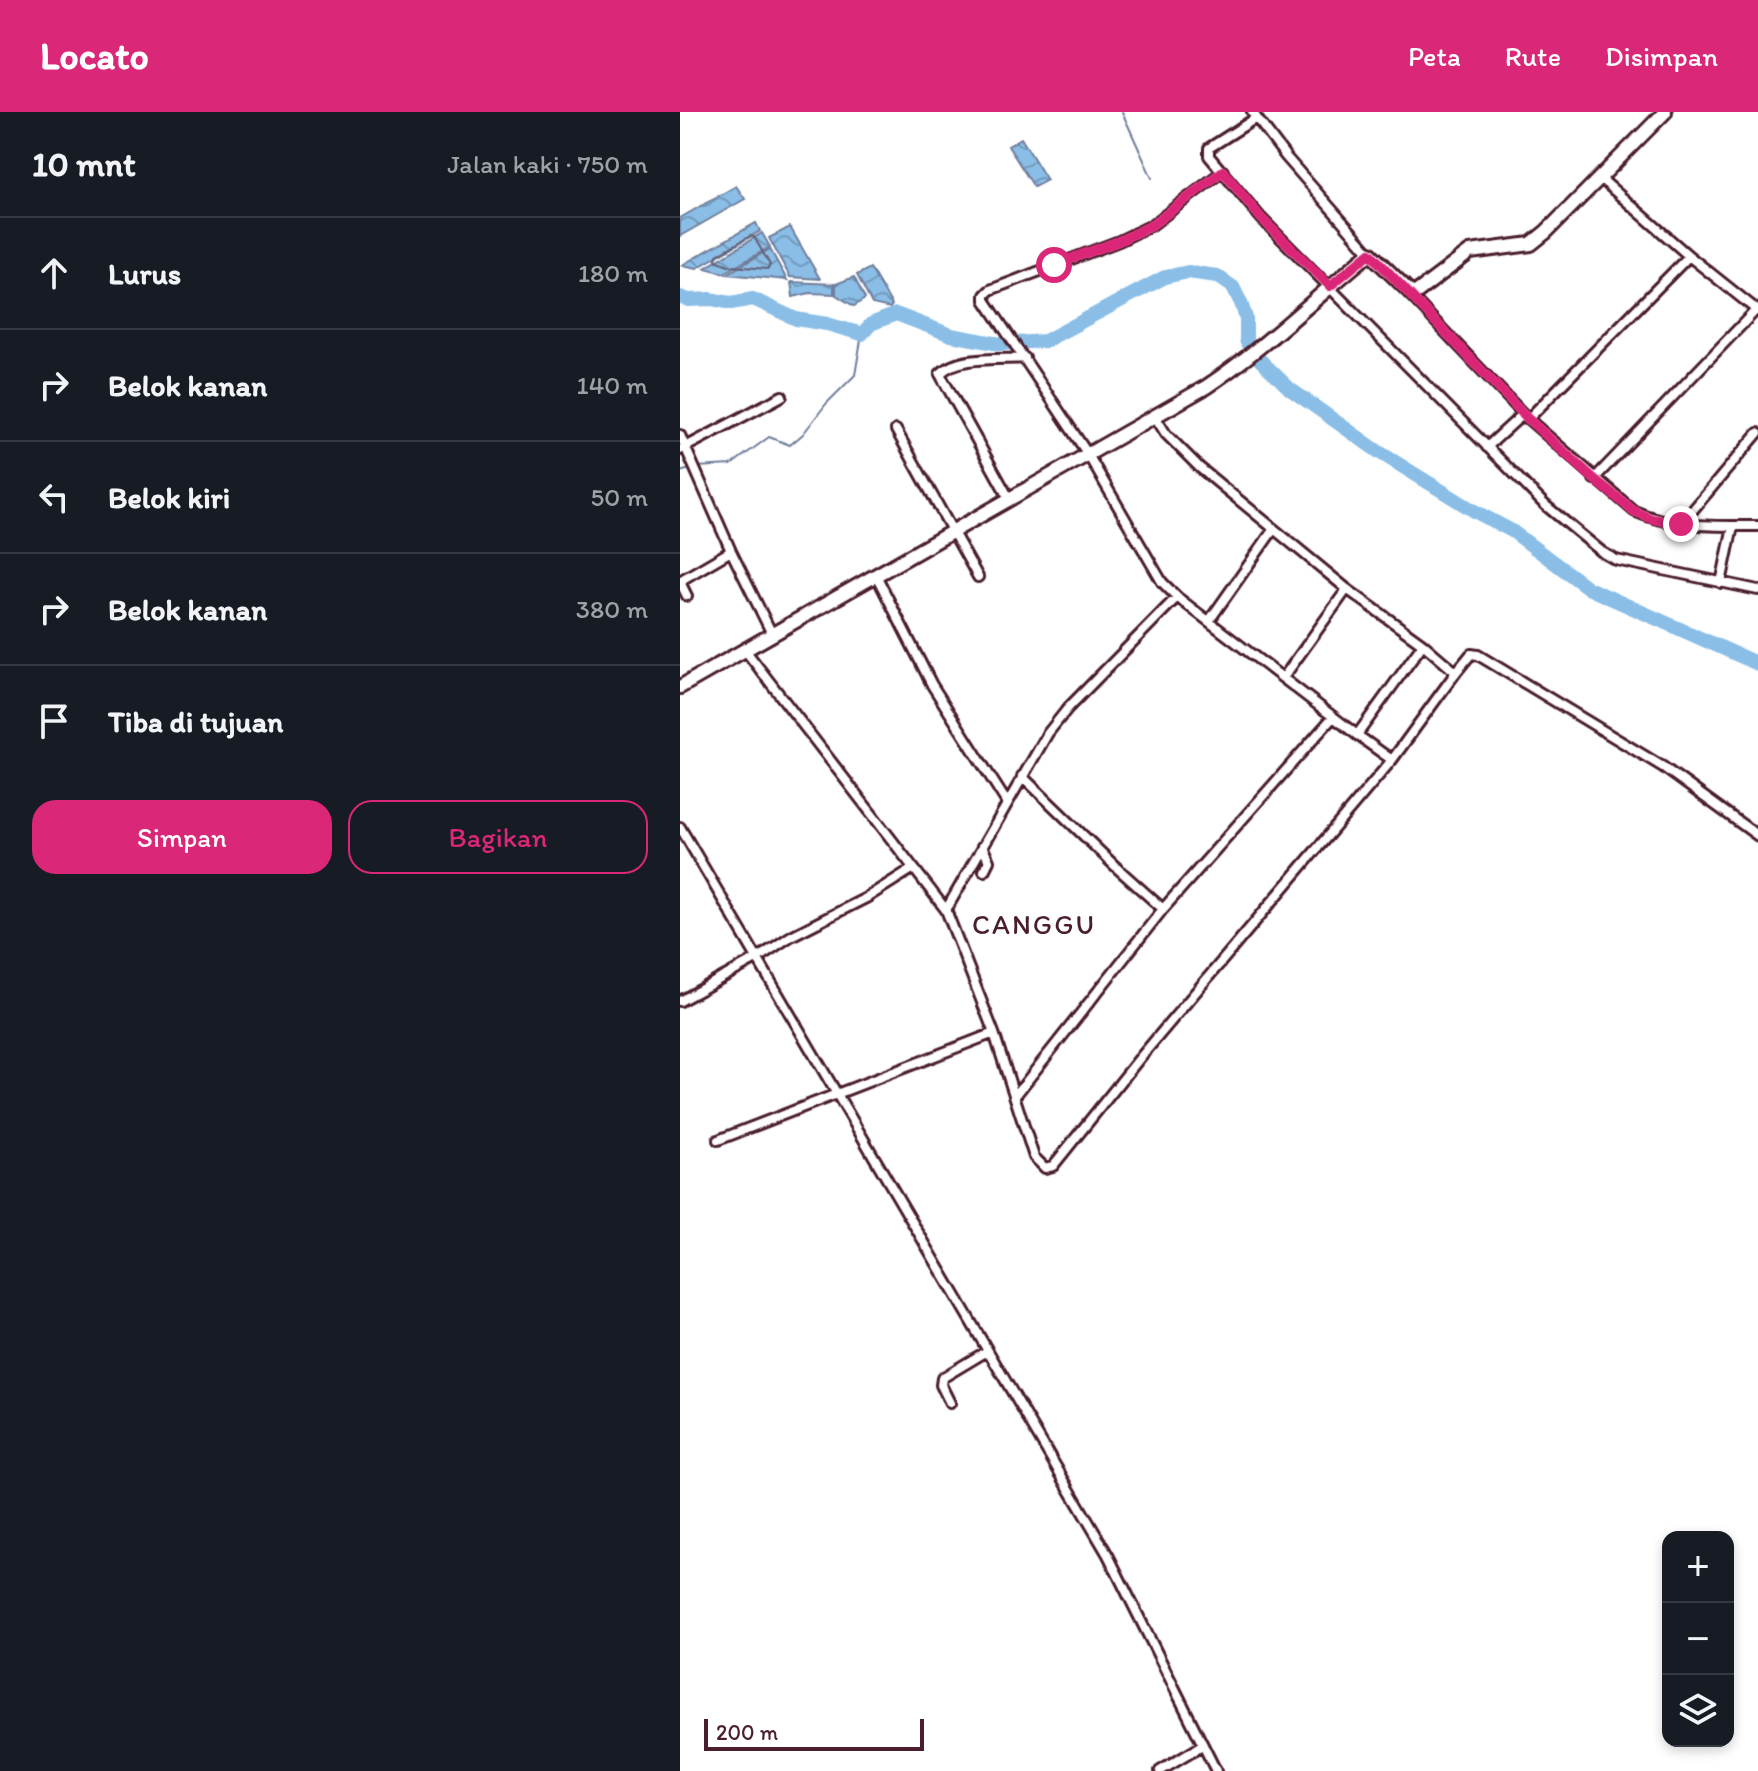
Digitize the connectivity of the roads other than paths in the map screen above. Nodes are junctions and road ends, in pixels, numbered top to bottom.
1 (1665, 112) edge
2 (1254, 115) edge
3 (1223, 171) junction
4 (1600, 178) junction
5 (1370, 253) junction
6 (1689, 256) junction
7 (1330, 286) junction
8 (1410, 295) junction
9 (1757, 310) edge
10 (1024, 356) junction
11 (782, 396) dead end
12 (1154, 415) junction
13 (1525, 416) junction
14 (896, 430) dead end
15 (1758, 433) edge
16 (680, 435) edge
17 (1487, 447) junction
18 (683, 449) edge
19 (1087, 453) junction
20 (1594, 479) junction
21 (1010, 500) junction
22 (1681, 524) junction
23 (1733, 526) junction
24 (1758, 526) edge
25 (1273, 530) junction
26 (953, 533) junction
27 (731, 551) junction
28 (876, 575) junction
29 (978, 577) dead end
30 (1721, 583) junction
31 (1347, 589) junction
32 (1758, 590) edge
33 (687, 596) dead end
34 (1177, 597) junction
35 (1209, 621) junction
36 (772, 634) junction
37 (1423, 644) junction
38 (745, 650) junction
39 (1457, 671) junction
40 (1283, 678) junction
41 (680, 687) edge
42 (1333, 717) junction
43 (1357, 735) junction
44 (1392, 760) junction
45 (1022, 776) junction
46 (1007, 803) junction
47 (680, 827) edge
48 (1758, 836) edge
49 (982, 846) junction
50 (912, 869) junction
51 (984, 871) dead end
52 (1163, 909) junction
53 (946, 910) junction
54 (758, 958) junction
55 (680, 1001) edge
56 (994, 1033) junction
57 (838, 1092) junction
58 (1015, 1096) junction
59 (718, 1140) dead end
60 (987, 1351) junction
61 (950, 1403) dead end
62 (1202, 1746) junction
63 (1160, 1771) edge
64 (1216, 1771) edge

1 - 4 street
2 - 3 street
2 - 5 street
3 - 7 street
3 - 10 street
4 - 6 street
4 - 8 street
5 - 7 street
5 - 8 street
6 - 9 street
6 - 13 street
7 - 12 street
7 - 17 street
8 - 13 street
9 - 20 street
10 - 19 street
10 - 21 street
11 - 18 street
12 - 19 street
12 - 25 street
13 - 17 street
13 - 20 street
14 - 26 street
15 - 22 street
16 - 18 street
17 - 30 street
18 - 27 street
19 - 21 street
19 - 34 street
20 - 22 street
21 - 26 street
22 - 23 street
23 - 24 street
23 - 30 street
25 - 31 street
25 - 35 street
26 - 28 street
26 - 29 street
27 - 33 street
27 - 36 street
28 - 36 street
28 - 46 street
30 - 32 street
31 - 37 street
31 - 40 street
34 - 35 street
34 - 45 street
35 - 40 street
36 - 38 street
37 - 39 street
37 - 43 street
38 - 41 street
38 - 50 street
39 - 44 street
39 - 48 street
40 - 42 street
42 - 43 street
42 - 52 street
43 - 44 street
44 - 58 street
45 - 46 street
45 - 52 street
46 - 49 street
47 - 54 street
49 - 51 street
49 - 53 street
50 - 53 street
50 - 54 street
52 - 58 street
53 - 56 street
54 - 55 street
54 - 57 street
56 - 57 street
56 - 58 street
57 - 59 street
57 - 60 street
60 - 61 street
60 - 62 street
62 - 63 street
62 - 64 street

